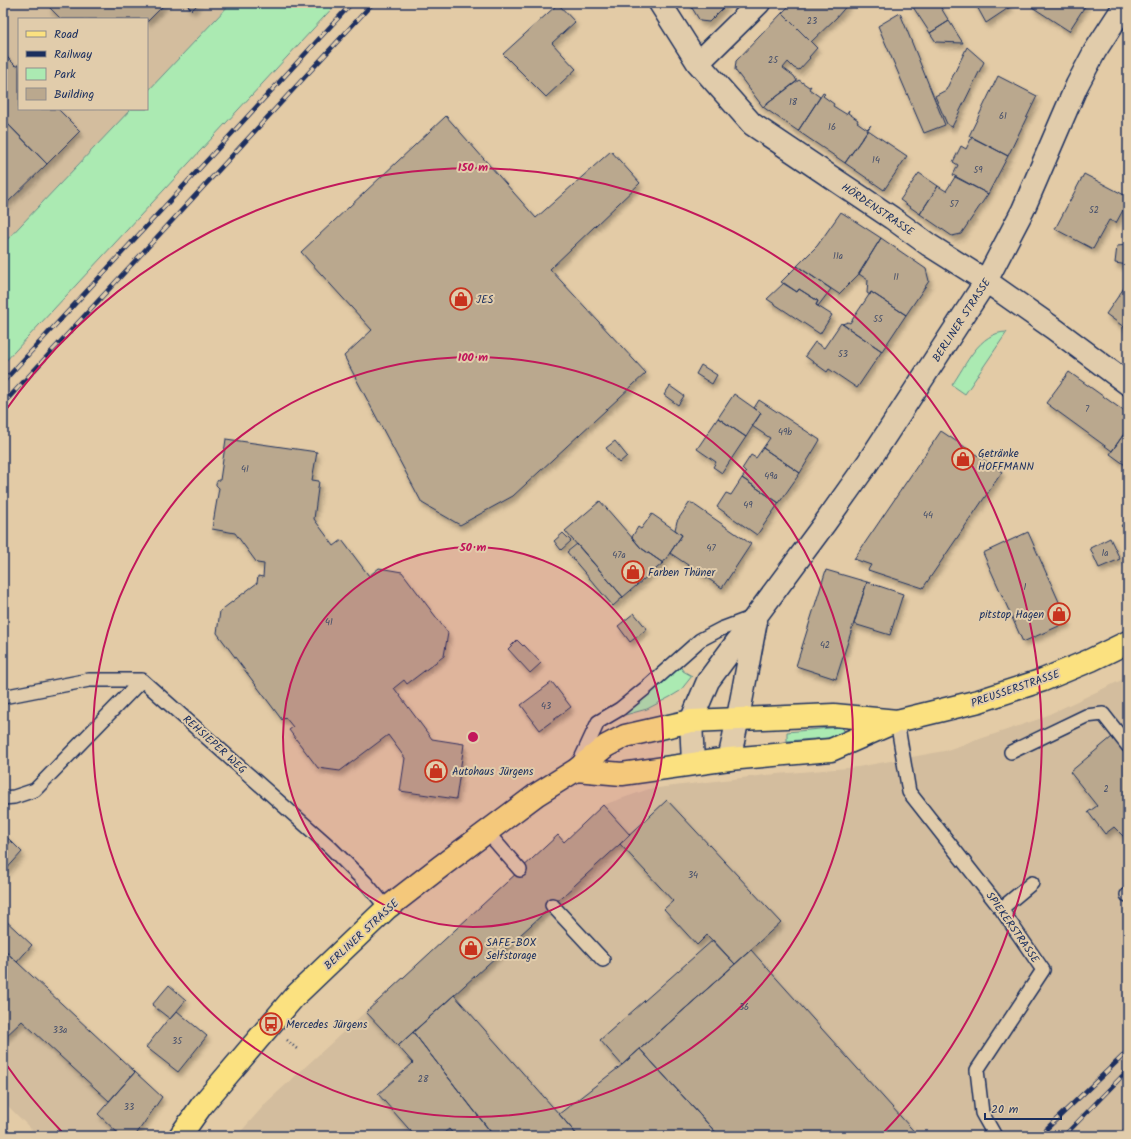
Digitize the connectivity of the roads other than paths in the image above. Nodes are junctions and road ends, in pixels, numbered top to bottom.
1 (660, 3) edge
2 (759, 3) edge
3 (1128, 3) edge
4 (698, 63) junction
5 (986, 281) junction
6 (1128, 384) edge
7 (757, 616) junction
8 (1128, 642) edge
9 (142, 680) junction
10 (3, 697) edge
11 (738, 719) junction
12 (691, 720) junction
13 (897, 721) junction
14 (1128, 746) edge
15 (1011, 752) dead end
16 (728, 759) junction
17 (693, 763) junction
18 (576, 770) junction
19 (3, 798) edge
20 (487, 832) junction
21 (520, 870) dead end
22 (1032, 883) dead end
23 (552, 905) dead end
24 (387, 908) junction
25 (1001, 908) junction
26 (603, 960) dead end
27 (180, 1136) edge
28 (995, 1136) edge

1 - 4 street, HÖRDENSTRASSE
2 - 4 street
3 - 5 street, BERLINER STRASSE
4 - 5 street, HÖRDENSTRASSE
5 - 6 street, HÖRDENSTRASSE
5 - 7 street, BERLINER STRASSE
7 - 11 street, BERLINER STRASSE
7 - 12 street, BERLINER STRASSE
7 - 18 lane
8 - 13 main road, PREUSSERSTRASSE
9 - 10 lane
9 - 19 lane
9 - 24 lane, REHSIEPER WEG
11 - 12 main road, BERLINER STRASSE
11 - 13 main road, PREUSSERSTRASSE
11 - 16 street, BERLINER STRASSE
12 - 17 street, BERLINER STRASSE
12 - 18 main road, BERLINER STRASSE
13 - 16 main road, PREUSSERSTRASSE
13 - 25 lane, SPIEKERSTRASSE
14 - 15 lane
16 - 17 main road
17 - 18 main road
18 - 20 main road, BERLINER STRASSE
20 - 21 lane
20 - 24 main road, BERLINER STRASSE
22 - 25 lane
23 - 26 lane
24 - 27 main road, BERLINER STRASSE
25 - 28 lane, SPIEKERSTRASSE

